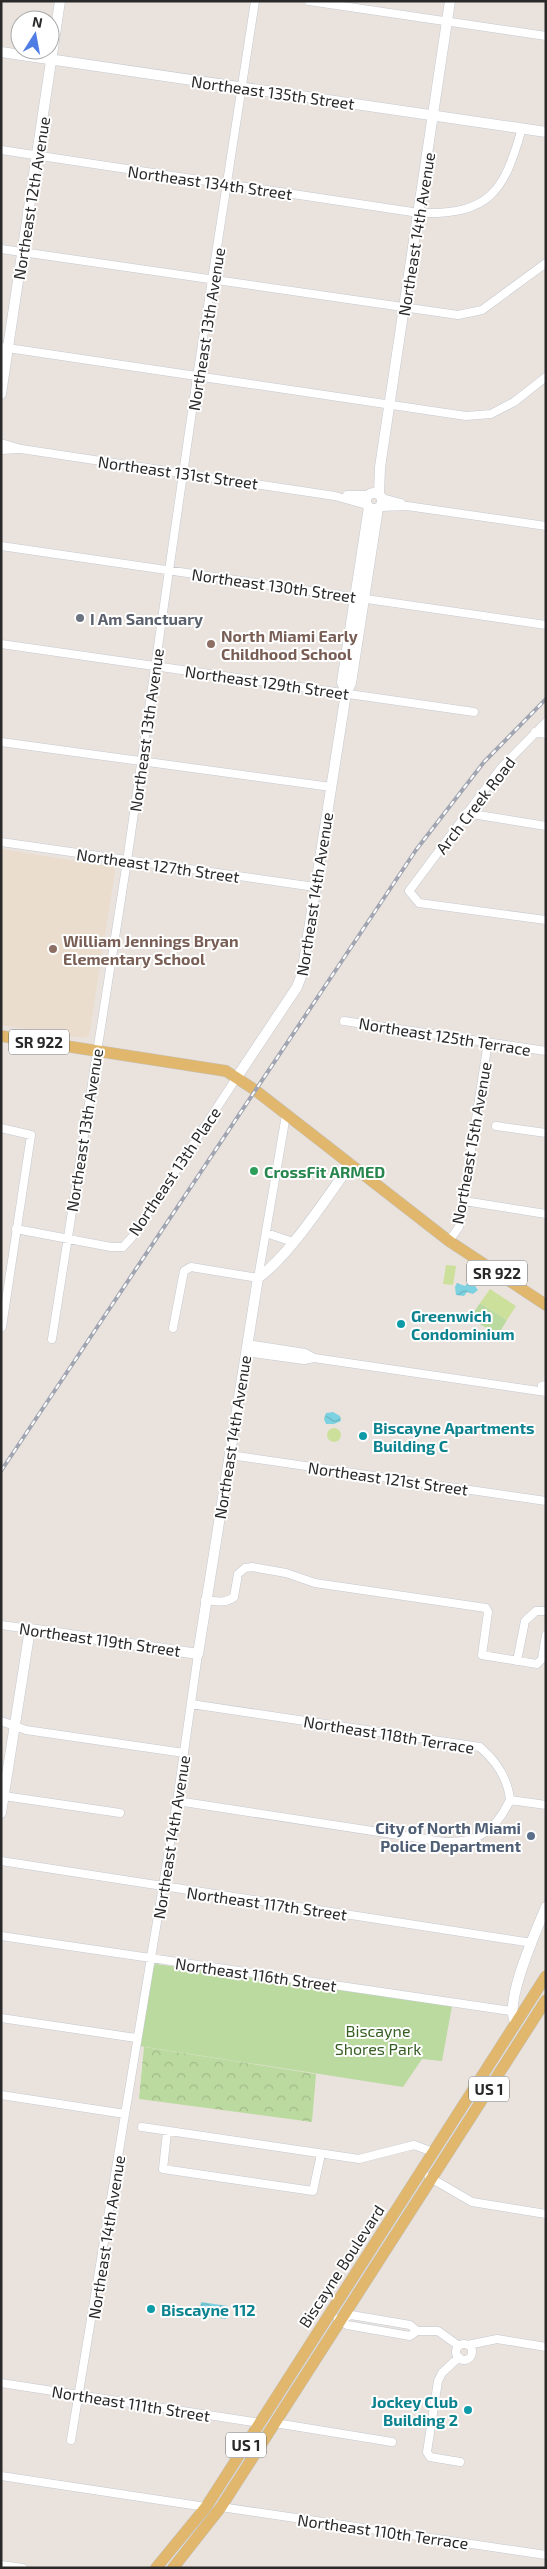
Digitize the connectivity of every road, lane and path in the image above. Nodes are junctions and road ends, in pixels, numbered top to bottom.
1 (255, 1) edge
2 (309, 1) edge
3 (450, 1) edge
4 (447, 22) junction
5 (546, 36) edge
6 (51, 60) edge
7 (58, 60) edge
8 (243, 87) junction
9 (434, 116) junction
10 (522, 128) junction
11 (546, 132) edge
12 (1, 150) edge
13 (38, 156) junction
14 (228, 185) junction
15 (419, 213) junction
16 (1, 249) edge
17 (23, 252) junction
18 (546, 263) edge
19 (213, 280) junction
20 (404, 309) junction
21 (5, 348) edge
22 (197, 377) junction
23 (546, 377) edge
24 (1, 394) edge
25 (390, 405) junction
26 (1, 443) edge
27 (21, 449) junction
28 (1, 450) edge
29 (185, 473) junction
30 (374, 501) junction
31 (546, 526) edge
32 (1, 546) edge
33 (170, 570) junction
34 (360, 598) junction
35 (546, 625) edge
36 (1, 644) edge
37 (155, 666) junction
38 (346, 694) junction
39 (474, 712) dead end
40 (546, 722) edge
41 (535, 732) junction
42 (546, 734) edge
43 (1, 742) edge
44 (140, 762) junction
45 (331, 788) junction
46 (466, 814) junction
47 (546, 826) edge
48 (1, 842) edge
49 (127, 861) junction
50 (315, 887) junction
51 (546, 920) edge
52 (344, 1021) dead end
53 (1, 1036) edge
54 (488, 1042) junction
55 (96, 1050) junction
56 (546, 1052) edge
57 (236, 1077) junction
58 (286, 1115) junction
59 (496, 1126) dead end
60 (1, 1128) edge
61 (546, 1133) edge
62 (351, 1164) junction
63 (464, 1201) junction
64 (546, 1214) edge
65 (16, 1229) junction
66 (266, 1234) junction
67 (66, 1239) junction
68 (449, 1241) junction
69 (293, 1242) junction
70 (258, 1278) junction
71 (4, 1295) edge
72 (546, 1305) edge
73 (2, 1327) edge
74 (173, 1328) dead end
75 (52, 1339) dead end
76 (247, 1348) junction
77 (545, 1388) edge
78 (230, 1455) junction
79 (546, 1500) edge
80 (205, 1600) junction
81 (546, 1611) edge
82 (1, 1625) edge
83 (30, 1629) junction
84 (546, 1634) edge
85 (198, 1654) junction
86 (517, 1661) junction
87 (191, 1704) junction
88 (1, 1721) edge
89 (15, 1725) junction
90 (184, 1753) junction
91 (4, 1770) edge
92 (4, 1796) junction
93 (510, 1800) junction
94 (176, 1801) junction
95 (546, 1805) edge
96 (1, 1813) edge
97 (120, 1813) dead end
98 (1, 1861) edge
99 (163, 1887) junction
100 (546, 1907) edge
101 (1, 1936) edge
102 (532, 1942) junction
103 (150, 1958) junction
104 (546, 1976) edge
105 (546, 2000) edge
106 (511, 2010) junction
107 (1, 2018) edge
108 (516, 2023) junction
109 (136, 2038) junction
110 (518, 2043) junction
111 (1, 2095) edge
112 (125, 2114) junction
113 (142, 2128) dead end
114 (168, 2132) junction
115 (433, 2152) junction
116 (321, 2154) junction
117 (421, 2172) junction
118 (432, 2179) junction
119 (546, 2214) edge
120 (328, 2316) junction
121 (341, 2320) junction
122 (394, 2322) junction
123 (416, 2330) junction
124 (392, 2333) junction
125 (468, 2345) junction
126 (459, 2346) junction
127 (546, 2347) edge
128 (459, 2357) junction
129 (1, 2383) edge
130 (78, 2394) junction
131 (260, 2423) junction
132 (275, 2423) junction
133 (71, 2440) dead end
134 (392, 2442) dead end
135 (460, 2462) dead end
136 (1, 2476) edge
137 (206, 2507) junction
138 (221, 2507) junction
139 (546, 2555) edge
140 (1, 2564) edge
141 (177, 2566) edge
142 (23, 2568) edge
143 (156, 2568) edge

1 - 8 street, Northeast 13th Avenue
2 - 4 street
3 - 4 street, Northeast 14th Avenue
4 - 5 street
4 - 9 street, Northeast 14th Avenue
6 - 13 street, Northeast 12th Avenue
7 - 8 street, Northeast 135th Street
8 - 9 street, Northeast 135th Street
8 - 14 street, Northeast 13th Avenue
9 - 10 street, Northeast 135th Street
9 - 15 street, Northeast 14th Avenue
10 - 11 street, Northeast 135th Street
10 - 15 street, Northeast 134th Street
12 - 13 street, Northeast 134th Street
13 - 14 street, Northeast 134th Street
13 - 17 street, Northeast 12th Avenue
14 - 15 street, Northeast 134th Street
14 - 19 street, Northeast 13th Avenue
15 - 20 street, Northeast 14th Avenue
16 - 17 street
17 - 19 street
17 - 21 street, Northeast 12th Avenue
18 - 20 street
19 - 20 street
19 - 22 street, Northeast 13th Avenue
20 - 25 street, Northeast 14th Avenue
21 - 22 street
21 - 24 street, Northeast 12th Avenue
22 - 25 street
22 - 29 street, Northeast 13th Avenue
23 - 25 street
25 - 30 street, Northeast 14th Avenue
26 - 27 street, Northeast 131st Street
27 - 28 street, Northeast 131st Street
27 - 29 street, Northeast 131st Street
29 - 30 street, Northeast 131st Street
29 - 33 street, Northeast 13th Avenue
30 - 31 street, Northeast 131st Street
30 - 34 street, Northeast 14th Avenue
32 - 33 street, Northeast 130th Street
33 - 34 street, Northeast 130th Street
33 - 37 street, Northeast 13th Avenue
34 - 35 street, Northeast 130th Street
34 - 38 street, Northeast 14th Avenue
36 - 37 street, Northeast 129th Street
37 - 38 street, Northeast 129th Street
37 - 44 street, Northeast 13th Avenue
38 - 39 street, Northeast 129th Street
38 - 45 street, Northeast 14th Avenue
40 - 41 street, Arch Creek Road
41 - 42 street
41 - 46 street, Arch Creek Road
43 - 44 street
44 - 45 street
44 - 49 street, Northeast 13th Avenue
45 - 50 street, Northeast 14th Avenue
46 - 47 street
46 - 51 street, Arch Creek Road
48 - 49 street, Northeast 127th Street
49 - 50 street, Northeast 127th Street
49 - 55 street, Northeast 13th Avenue
50 - 57 street, Northeast 14th Avenue
52 - 54 street, Northeast 125th Terrace
53 - 55 main road, SR 922
54 - 56 street, Northeast 125th Terrace
54 - 63 street, Northeast 15th Avenue
55 - 57 main road, SR 922
55 - 67 street, Northeast 13th Avenue
57 - 58 main road, SR 922
57 - 67 street, Northeast 13th Place
58 - 62 main road, SR 922
58 - 66 street, Northeast 14th Avenue
59 - 61 street
60 - 65 street
62 - 68 main road, SR 922
62 - 69 street
63 - 64 street
63 - 68 street, Northeast 15th Avenue
65 - 67 street
65 - 71 street
66 - 69 street
66 - 70 street, Northeast 14th Avenue
67 - 75 street, Northeast 13th Avenue
68 - 72 main road, SR 922
69 - 70 street
70 - 74 street
70 - 76 street, Northeast 14th Avenue
71 - 73 street
76 - 77 street
76 - 78 street, Northeast 14th Avenue
78 - 79 street, Northeast 121st Street
78 - 80 street, Northeast 14th Avenue
80 - 85 street, Northeast 14th Avenue
80 - 86 street
81 - 86 street
82 - 83 street, Northeast 119th Street
83 - 85 street, Northeast 119th Street
83 - 89 street
84 - 86 street
85 - 87 street, Northeast 14th Avenue
87 - 90 street, Northeast 14th Avenue
87 - 93 street, Northeast 118th Terrace
88 - 89 street
89 - 90 street
89 - 91 street
90 - 94 street, Northeast 14th Avenue
91 - 92 street
92 - 96 street
92 - 97 street
93 - 94 street
93 - 95 street
94 - 99 street, Northeast 14th Avenue
98 - 99 street, Northeast 117th Street
99 - 102 street, Northeast 117th Street
99 - 103 street, Northeast 14th Avenue
100 - 102 street
101 - 103 street, Northeast 116th Street
102 - 106 street
103 - 106 street, Northeast 116th Street
103 - 109 street, Northeast 14th Avenue
104 - 108 main road, Biscayne Boulevard / US 1
105 - 110 main road, Biscayne Boulevard / US 1
106 - 108 street
107 - 109 street
108 - 110 main road
108 - 115 main road, Biscayne Boulevard / US 1
109 - 112 street, Northeast 14th Avenue
110 - 118 main road, Biscayne Boulevard / US 1
111 - 112 street
112 - 130 street, Northeast 14th Avenue
113 - 114 street
114 - 116 street
114 - 116 street
115 - 116 street
115 - 117 main road, Biscayne Boulevard / US 1
117 - 118 street
117 - 120 main road, Biscayne Boulevard / US 1
118 - 119 street
118 - 121 main road, Biscayne Boulevard / US 1
120 - 121 street
120 - 131 main road, Biscayne Boulevard / US 1
121 - 122 street
121 - 124 street
121 - 132 main road, Biscayne Boulevard / US 1
122 - 123 street
122 - 124 street
123 - 124 street
123 - 126 street
125 - 126 street
125 - 127 street
125 - 128 street
126 - 128 street
128 - 135 street
129 - 130 street, Northeast 111th Street
130 - 131 street, Northeast 111th Street
130 - 133 street, Northeast 14th Avenue
131 - 137 main road, Biscayne Boulevard / US 1
132 - 134 street
132 - 138 main road, Biscayne Boulevard / US 1
136 - 137 street
137 - 143 main road, Biscayne Boulevard / US 1
138 - 139 street, Northeast 110th Terrace
138 - 141 main road, Biscayne Boulevard / US 1
140 - 142 street

